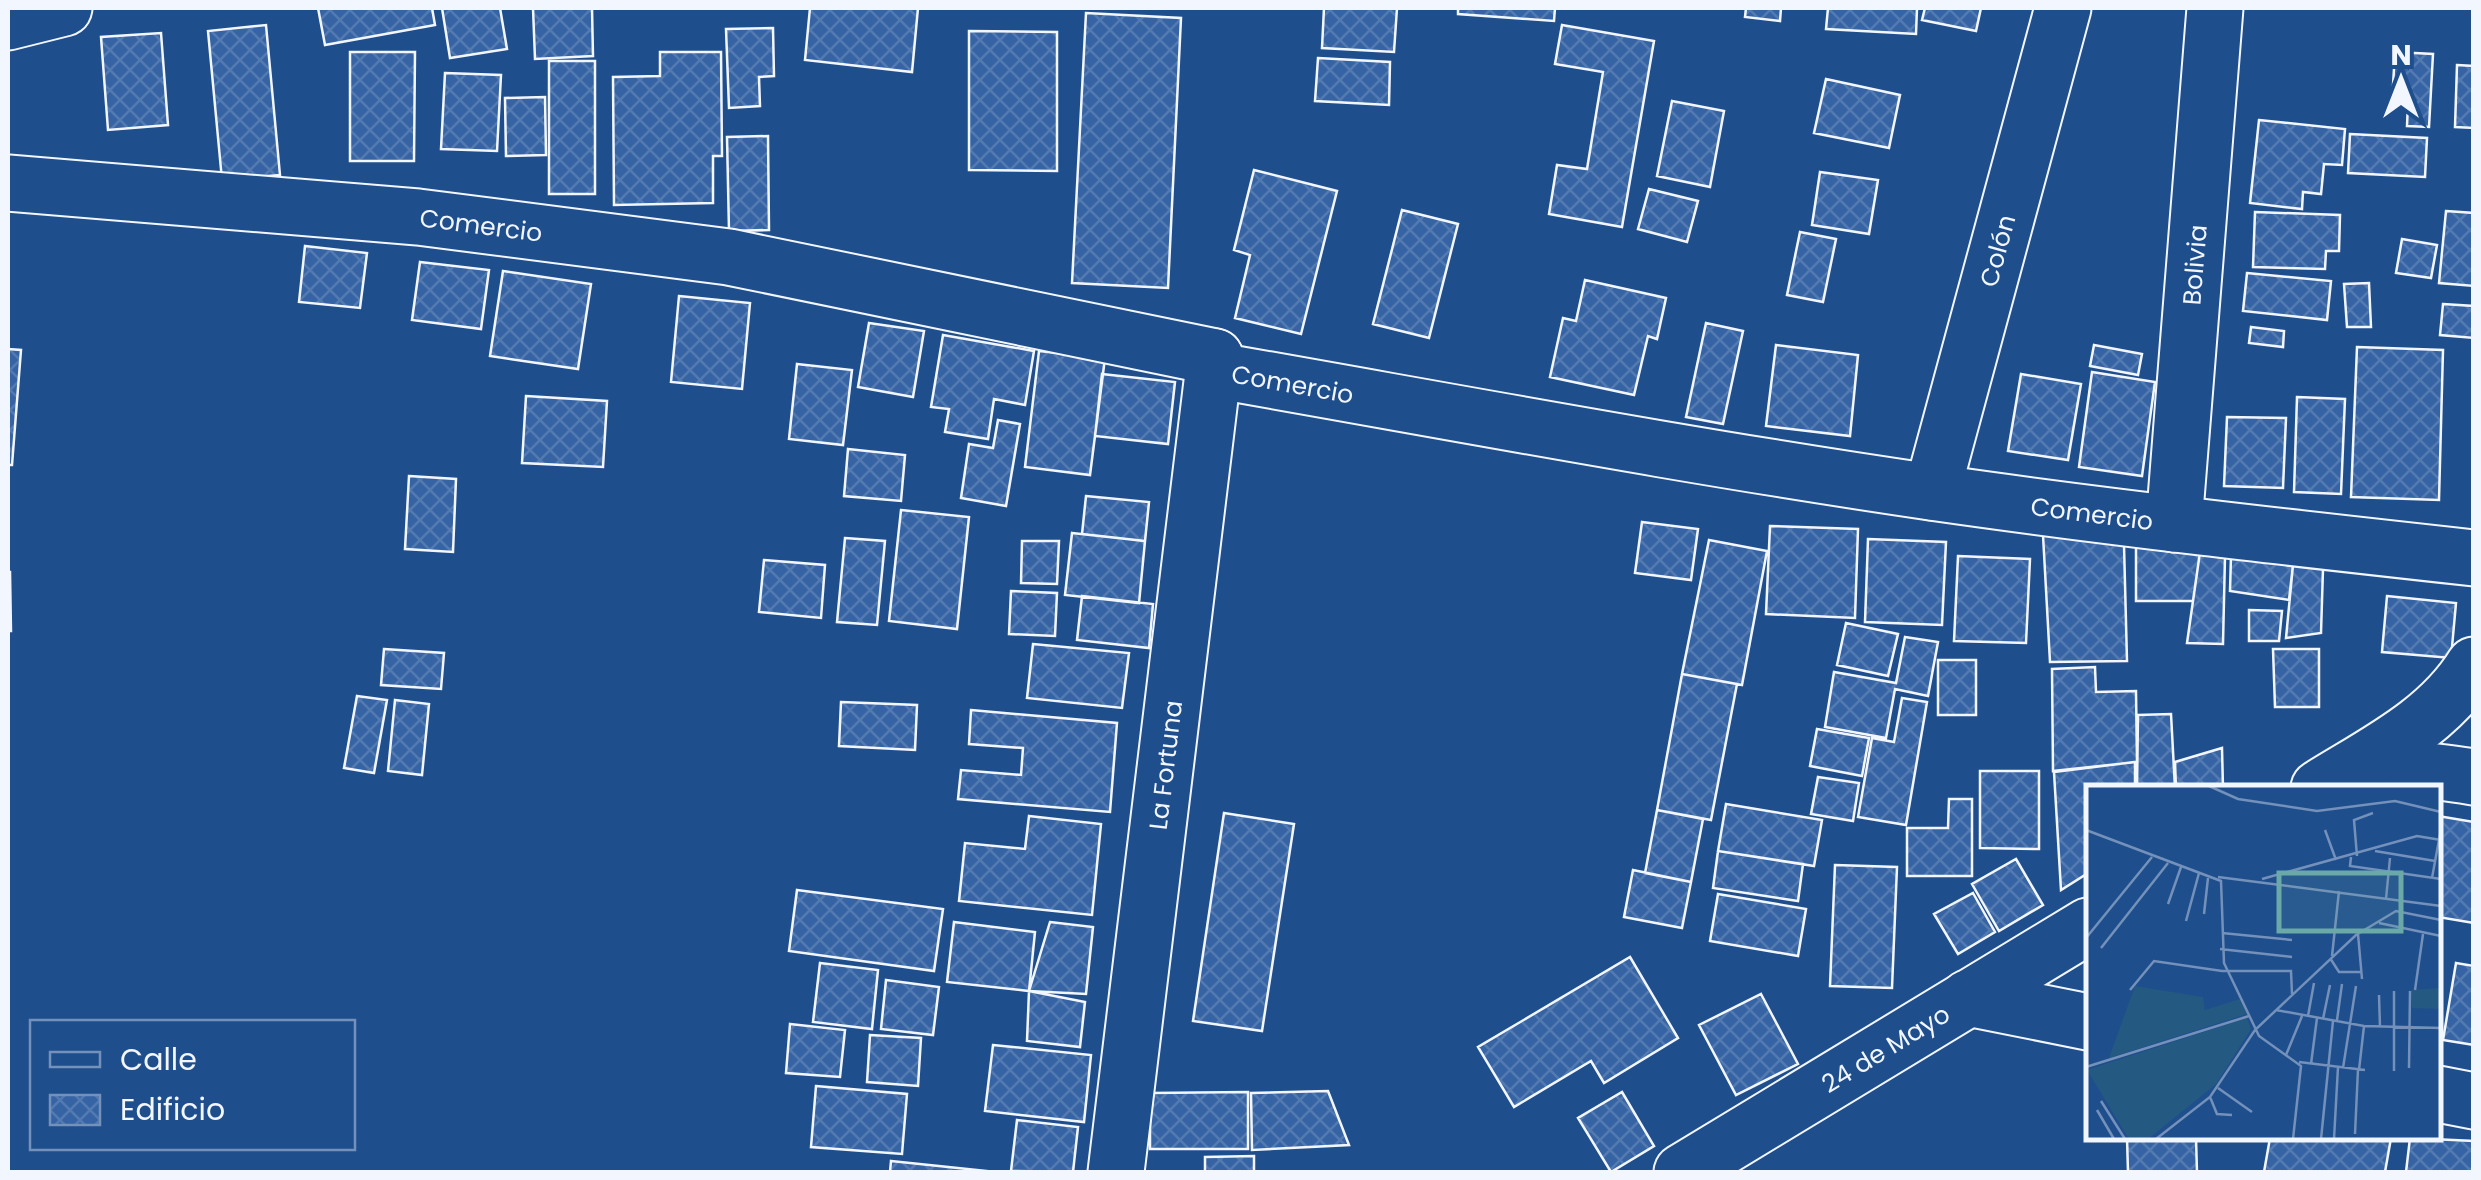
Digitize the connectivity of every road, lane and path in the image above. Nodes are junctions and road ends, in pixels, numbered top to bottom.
1 (64, 8) edge
2 (2063, 8) edge
3 (2215, 8) edge
4 (8, 22) edge
5 (8, 183) edge
6 (1214, 370) junction
7 (1932, 492) junction
8 (2174, 524) junction
9 (2474, 558) edge
10 (2474, 665) edge
11 (2472, 767) edge
12 (2327, 785) edge
13 (2332, 785) edge
14 (2068, 939) edge
15 (1968, 998) junction
16 (2086, 1001) edge
17 (2086, 1022) edge
18 (2441, 1095) edge
19 (2474, 1101) edge
20 (1116, 1172) edge
21 (1682, 1172) edge

1 - 4 street
2 - 7 street, Colón
3 - 8 street, Bolivia
5 - 6 street, Comercio
6 - 7 street, Comercio
6 - 20 street, La Fortuna
7 - 8 street, Comercio
8 - 9 street, Comercio
10 - 12 street
11 - 13 street
14 - 15 street, 24 de Mayo
14 - 16 street
15 - 17 street
15 - 21 street, 24 de Mayo
18 - 19 street

